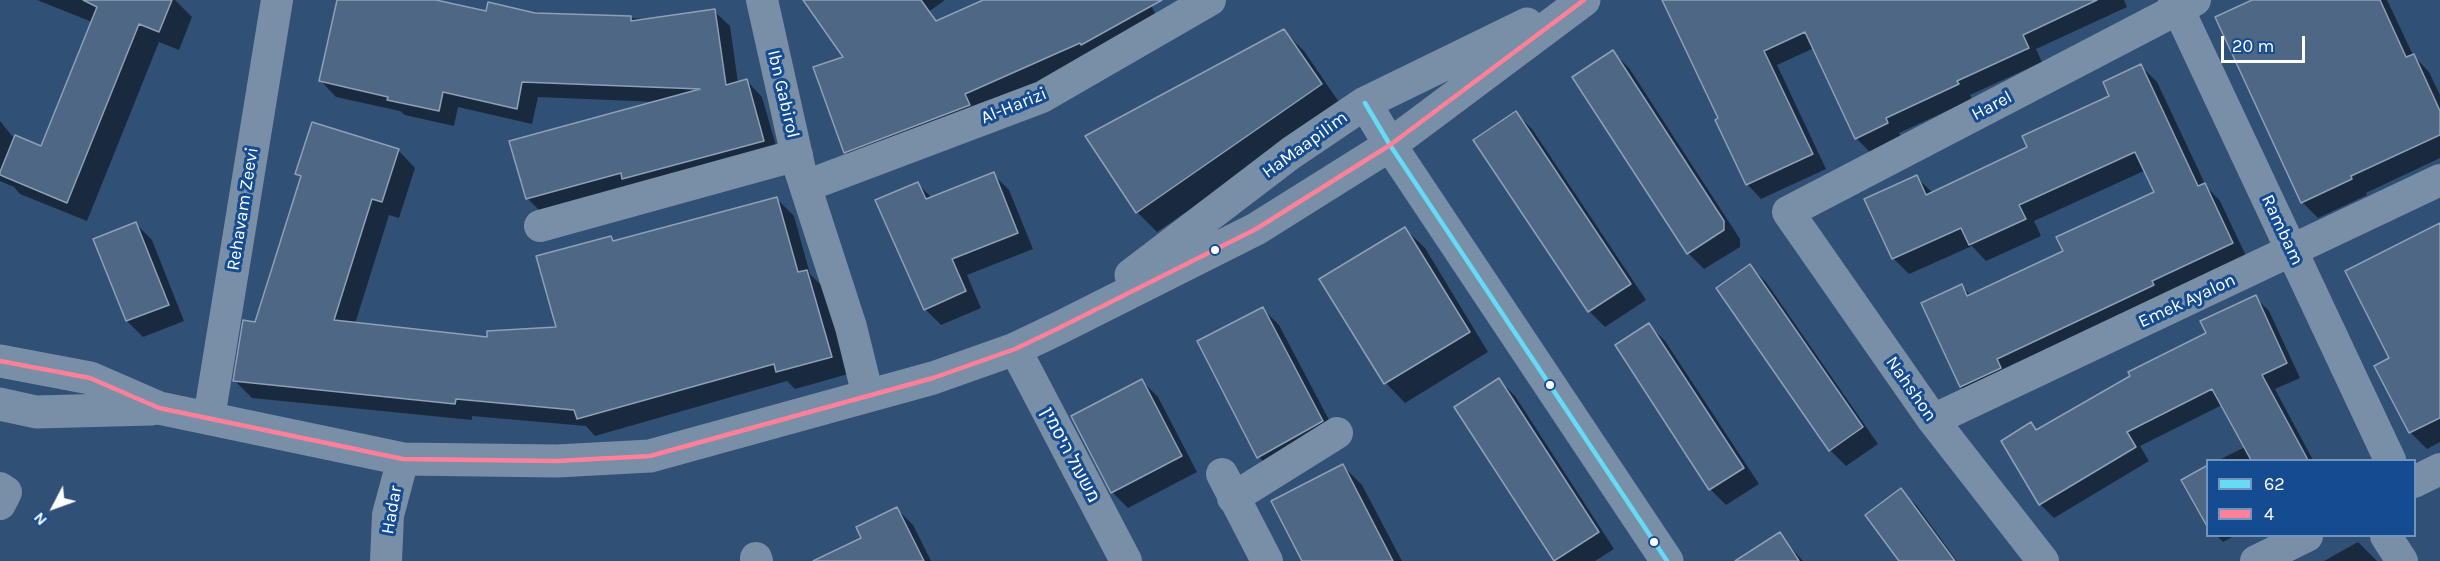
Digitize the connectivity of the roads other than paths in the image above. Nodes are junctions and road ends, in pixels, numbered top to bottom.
1 (278, 0) edge
2 (762, 0) edge
3 (1210, 0) edge
4 (1577, 0) edge
5 (1584, 0) edge
6 (2182, 3) edge
7 (1365, 103) junction
8 (1390, 145) junction
9 (797, 155) junction
10 (2440, 180) edge
11 (806, 186) junction
12 (1788, 212) joint
13 (540, 226) dead end
14 (2292, 252) junction
15 (1057, 329) junction
16 (1015, 349) junction
17 (0, 361) edge
18 (868, 396) junction
19 (0, 405) edge
20 (159, 408) junction
21 (209, 418) junction
22 (1933, 420) junction
23 (1337, 433) dead end
24 (403, 459) junction
25 (2390, 459) edge
26 (2440, 469) edge
27 (2416, 481) edge
28 (0, 488) edge
29 (0, 504) edge
30 (2305, 537) edge
31 (2387, 537) edge
32 (386, 561) edge
33 (1126, 561) edge
34 (1267, 561) edge
35 (1667, 561) edge
36 (2043, 561) edge
37 (2256, 561) edge
38 (2402, 561) edge

1 - 21 street, Rehavam Zeevi
2 - 9 street, Ibn Gabirol
3 - 11 street, Al-Harizi
4 - 7 street, HaMaapilim
5 - 8 street, HaMaapilim
6 - 12 street, Harel
6 - 14 street, Rambam
7 - 8 street
7 - 15 street, HaMaapilim
8 - 15 street, HaMaapilim
8 - 35 street
9 - 11 street, Ibn Gabirol
9 - 13 street
10 - 14 street, Emek Ayalon
11 - 18 street, Ibn Gabirol
12 - 22 street, Nahshon
14 - 22 street, Emek Ayalon
14 - 25 street, Rambam
15 - 16 street, HaMaapilim
16 - 18 street, HaMaapilim
16 - 33 street, משעול היסמין
17 - 20 street, HaMaapilim
18 - 24 street, HaMaapilim
19 - 20 street, HaMaapilim
20 - 21 street, HaMaapilim
21 - 24 street, HaMaapilim
22 - 36 street, Nahshon
23 - 34 street
24 - 32 street, Hadar
26 - 27 street
28 - 29 street
30 - 37 street
31 - 38 street

